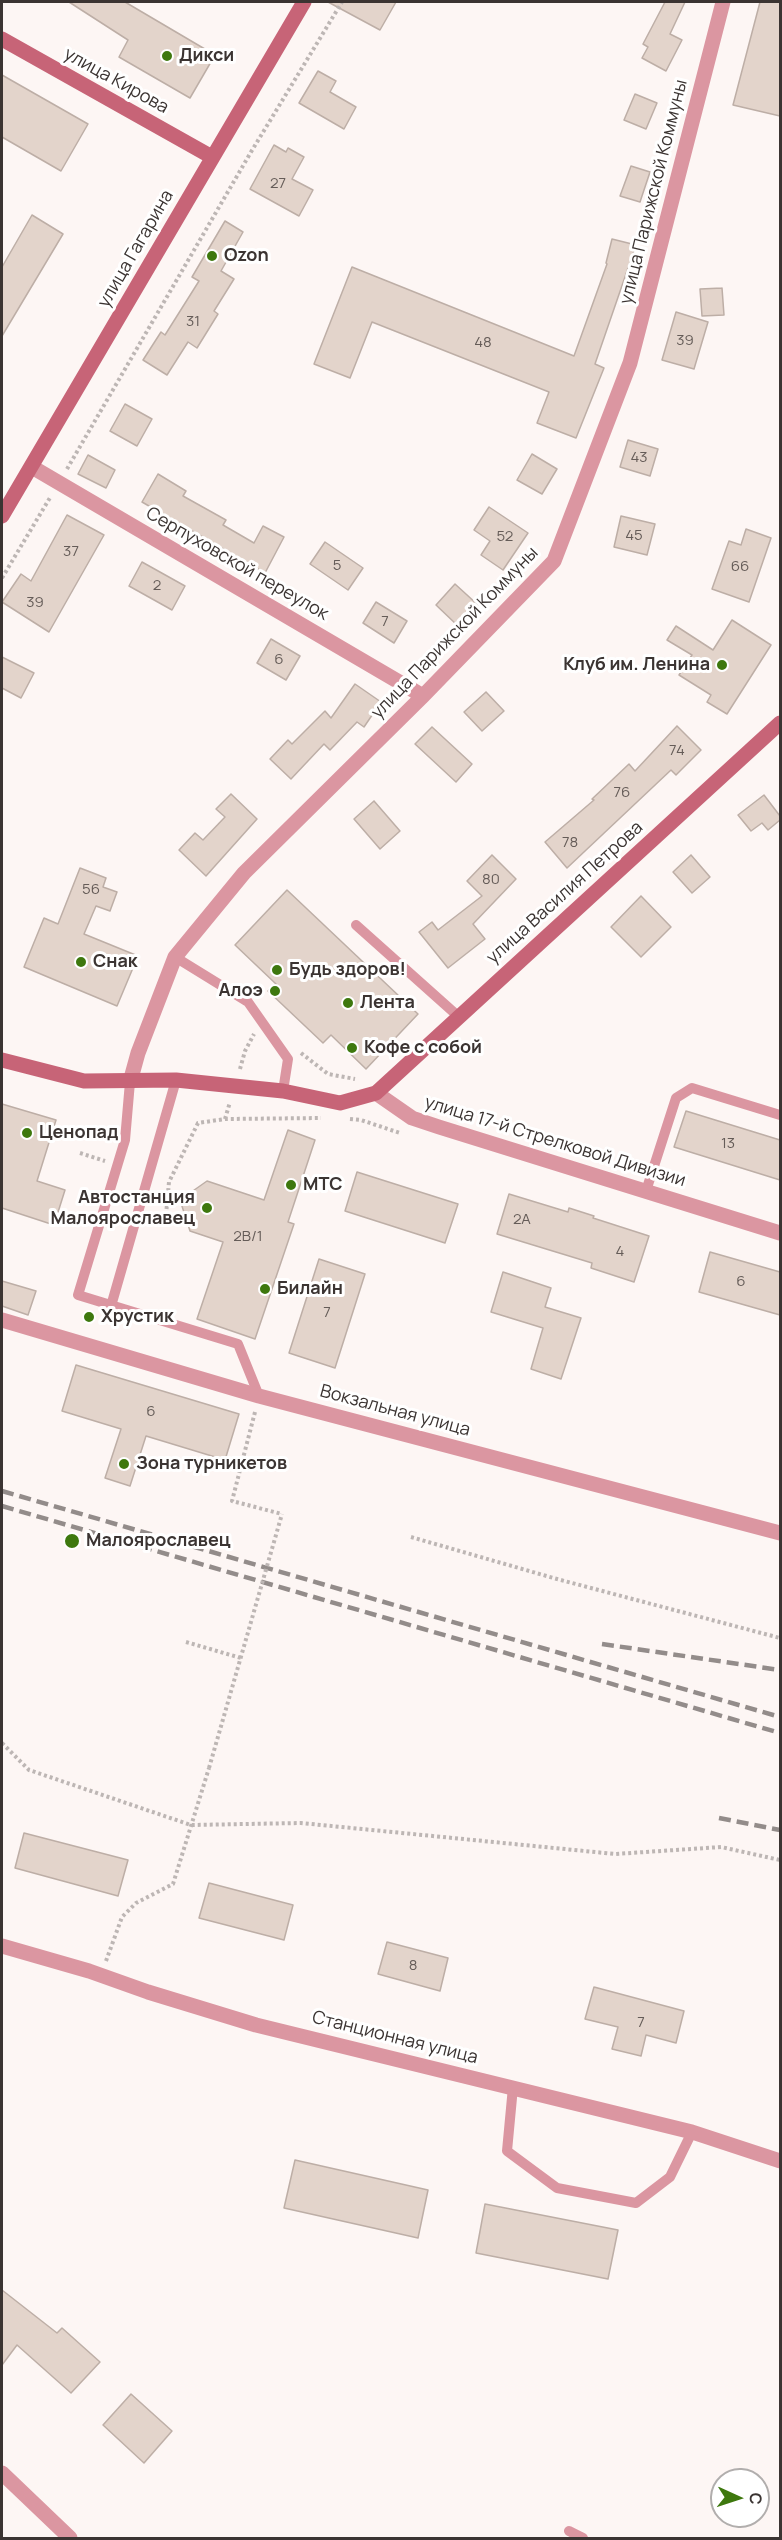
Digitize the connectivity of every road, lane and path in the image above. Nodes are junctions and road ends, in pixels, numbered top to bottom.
1 (304, 2) edge
2 (342, 2) edge
3 (723, 2) edge
4 (2, 39) edge
5 (212, 157) junction
6 (32, 466) junction
7 (60, 483) junction
8 (2, 516) edge
9 (2, 578) edge
10 (423, 696) junction
11 (780, 723) edge
12 (356, 925) dead end
13 (175, 957) junction
14 (459, 1017) junction
15 (261, 1020) junction
16 (295, 1047) dead end
17 (2, 1060) edge
18 (176, 1080) junction
19 (363, 1081) dead end
20 (130, 1083) junction
21 (235, 1086) junction
22 (284, 1091) junction
23 (376, 1093) junction
24 (780, 1115) edge
25 (225, 1119) junction
26 (325, 1119) dead end
27 (344, 1119) dead end
28 (404, 1134) dead end
29 (646, 1191) junction
30 (166, 1215) dead end
31 (780, 1233) edge
32 (111, 1305) junction
33 (2, 1320) edge
34 (260, 1396) junction
35 (780, 1533) edge
36 (411, 1537) dead end
37 (780, 1638) edge
38 (186, 1642) dead end
39 (240, 1658) junction
40 (2, 1743) edge
41 (191, 1824) junction
42 (780, 1860) edge
43 (2, 1946) edge
44 (101, 1976) junction
45 (513, 2087) junction
46 (692, 2132) junction
47 (780, 2161) edge
48 (2, 2473) edge
49 (569, 2530) dead end
50 (70, 2538) edge
51 (583, 2538) edge

1 - 5 main road, улица Гагарина
2 - 7 path
3 - 10 street, улица Парижской Коммуны
4 - 5 main road, улица Кирова
5 - 6 main road, улица Гагарина
6 - 7 street, Серпуховской переулок
6 - 8 main road, улица Гагарина
7 - 9 path
7 - 10 street, Серпуховской переулок
10 - 13 street, улица Парижской Коммуны
11 - 14 main road, улица Василия Петрова
12 - 14 lane
13 - 15 lane
13 - 20 street, улица Парижской Коммуны
14 - 23 main road, улица Василия Петрова
15 - 21 path
15 - 22 lane
16 - 19 path
17 - 20 main road
18 - 20 main road
18 - 21 main road
18 - 32 lane
20 - 32 lane
21 - 22 main road
21 - 25 path
22 - 23 main road
23 - 29 street, улица 17-й Стрелковой Дивизии
24 - 29 lane
25 - 26 path
25 - 30 path
27 - 28 path
29 - 31 street, улица 17-й Стрелковой Дивизии
32 - 34 lane
33 - 34 street, Вокзальная улица
34 - 35 street, Вокзальная улица
34 - 39 path, bridge
36 - 37 path
38 - 39 path
39 - 41 path, bridge
40 - 41 path
41 - 42 path
41 - 44 path
43 - 44 street, Станционная улица
44 - 45 street, Станционная улица
45 - 46 street, Станционная улица
45 - 46 lane
46 - 47 street, Станционная улица
48 - 50 street
49 - 51 lane

